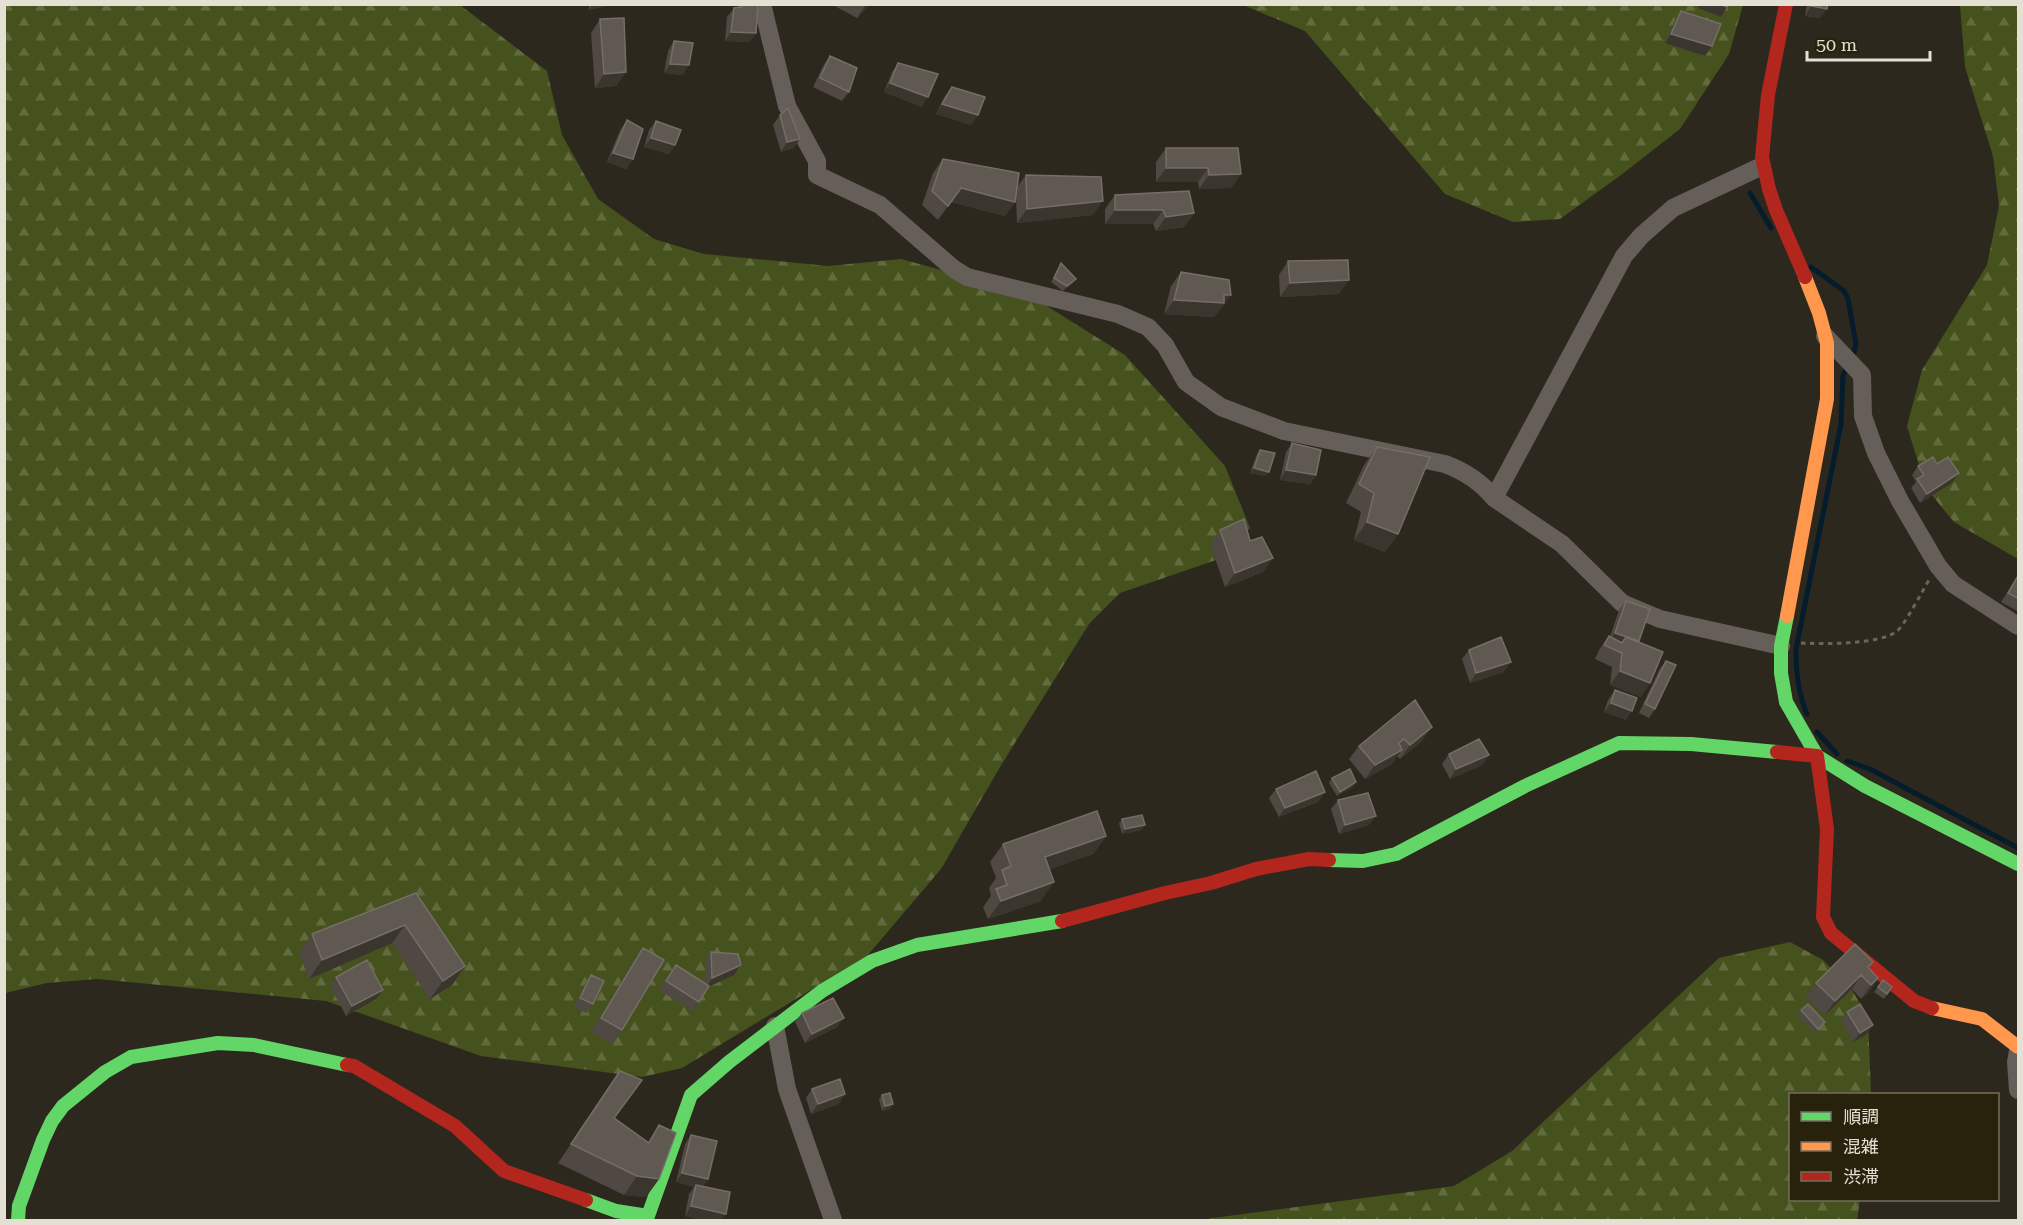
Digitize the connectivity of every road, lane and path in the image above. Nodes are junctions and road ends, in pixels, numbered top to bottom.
1 (762, 4) edge
2 (1786, 4) edge
3 (1762, 166) junction
4 (1825, 336) junction
5 (1494, 498) junction
6 (1938, 566) junction
7 (2019, 626) edge
8 (1801, 644) dead end
9 (1781, 646) junction
10 (1817, 756) junction
11 (2019, 864) edge
12 (775, 1026) junction
13 (2019, 1049) edge
14 (2019, 1090) edge
15 (18, 1221) edge
16 (833, 1221) edge

1 - 5 street
2 - 3 street
3 - 4 street
3 - 5 street
4 - 6 street
4 - 9 street
5 - 9 street
6 - 7 street
6 - 8 path
9 - 10 street
10 - 11 street
10 - 12 street
10 - 13 street
12 - 15 street
12 - 16 street
13 - 14 street

